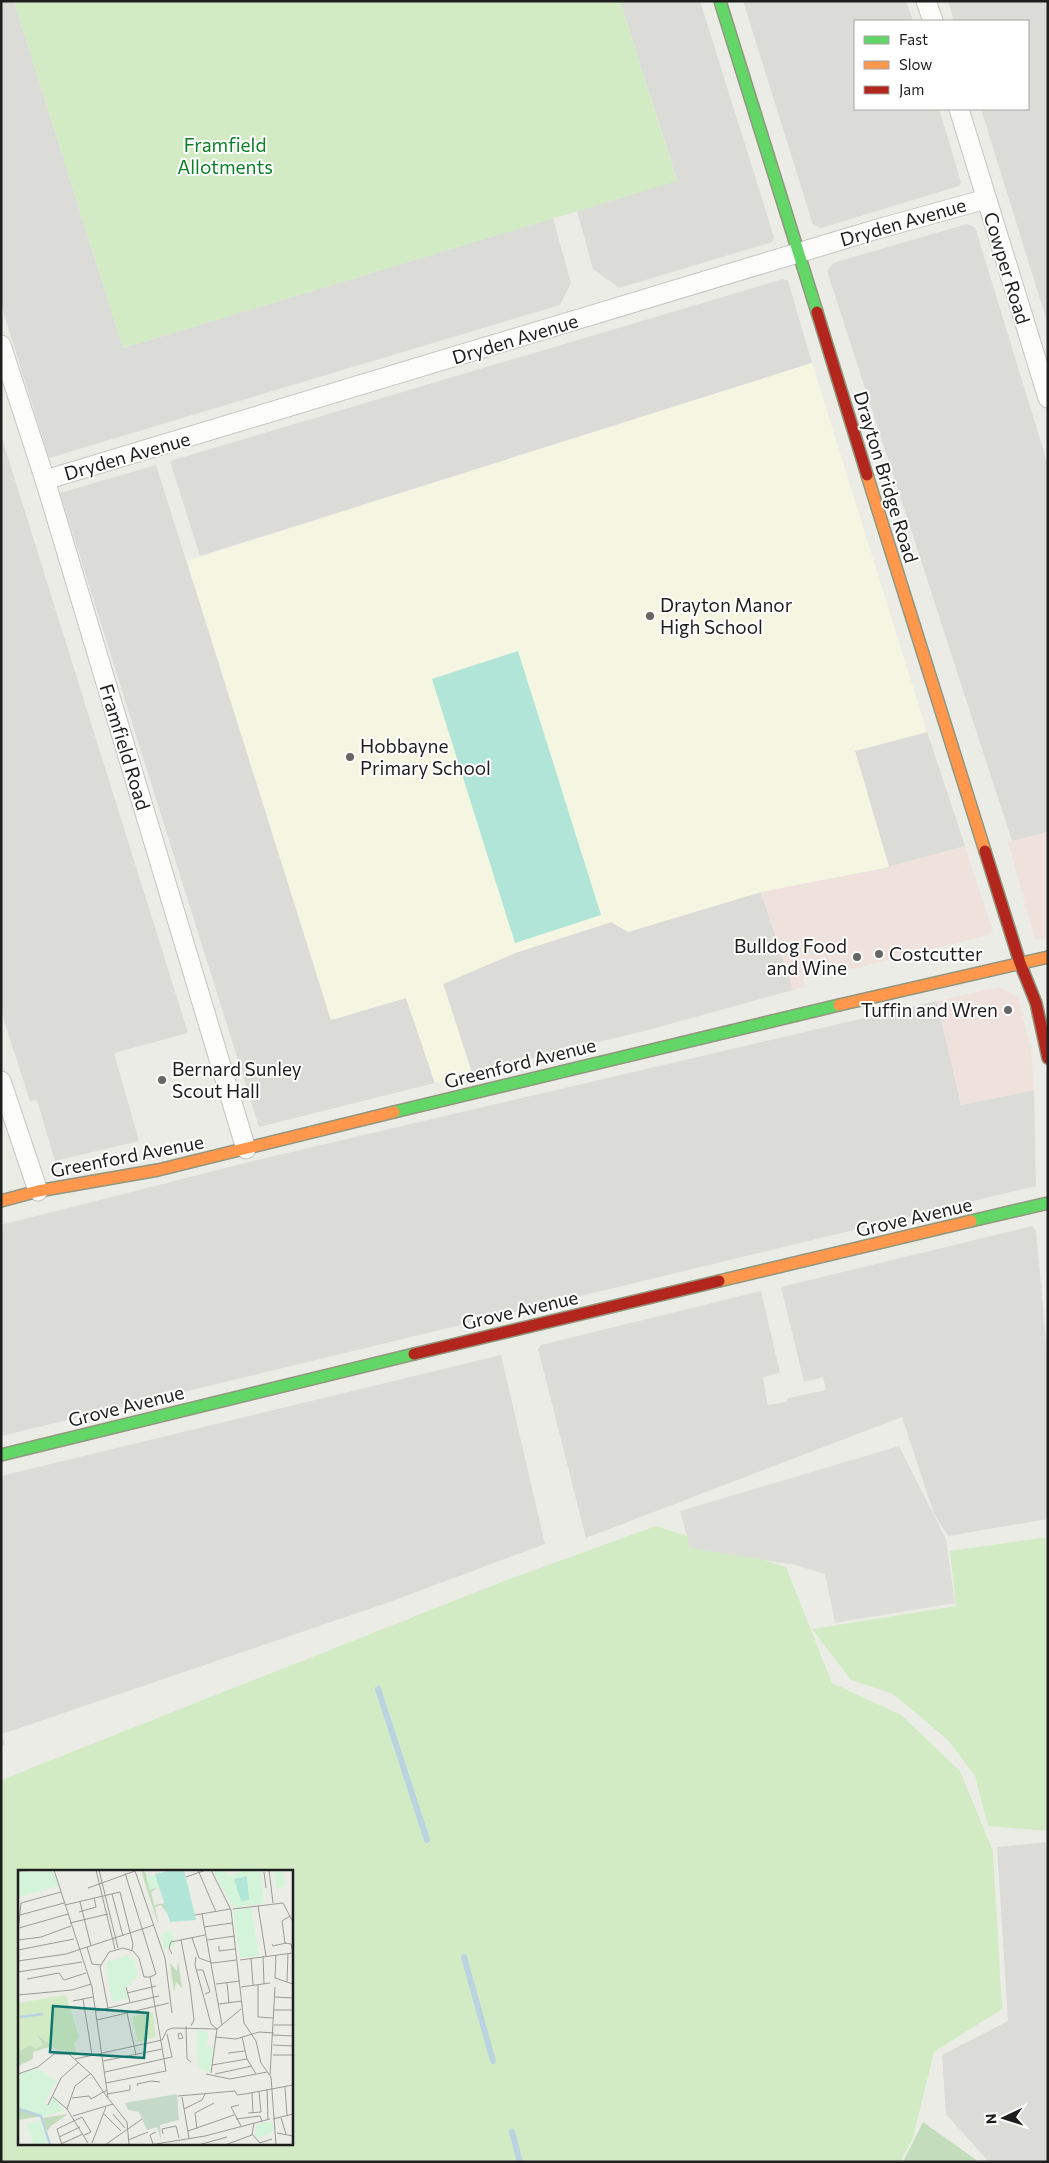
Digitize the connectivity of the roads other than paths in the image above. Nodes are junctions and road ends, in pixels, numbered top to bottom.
1 (720, 1) edge
2 (926, 1) edge
3 (933, 20) edge
4 (959, 110) edge
5 (986, 199) junction
6 (799, 252) junction
7 (1, 345) edge
8 (1048, 398) edge
9 (44, 480) junction
10 (1048, 957) edge
11 (1020, 963) junction
12 (1048, 1058) edge
13 (1, 1081) edge
14 (246, 1149) junction
15 (38, 1191) junction
16 (1, 1201) edge
17 (1048, 1203) edge
18 (1, 1455) edge

1 - 6 street, Drayton Bridge Road
2 - 3 street
4 - 5 street, Cowper Road
5 - 6 street, Dryden Avenue
5 - 8 street, Cowper Road
6 - 9 street, Dryden Avenue
6 - 11 street, Drayton Bridge Road
7 - 9 street, Framfield Road
9 - 14 street, Framfield Road
10 - 11 street, Greenford Avenue
11 - 12 street, Drayton Bridge Road
11 - 14 street, Greenford Avenue
13 - 15 street
14 - 15 street, Greenford Avenue
15 - 16 street, Greenford Avenue
17 - 18 street, Grove Avenue

